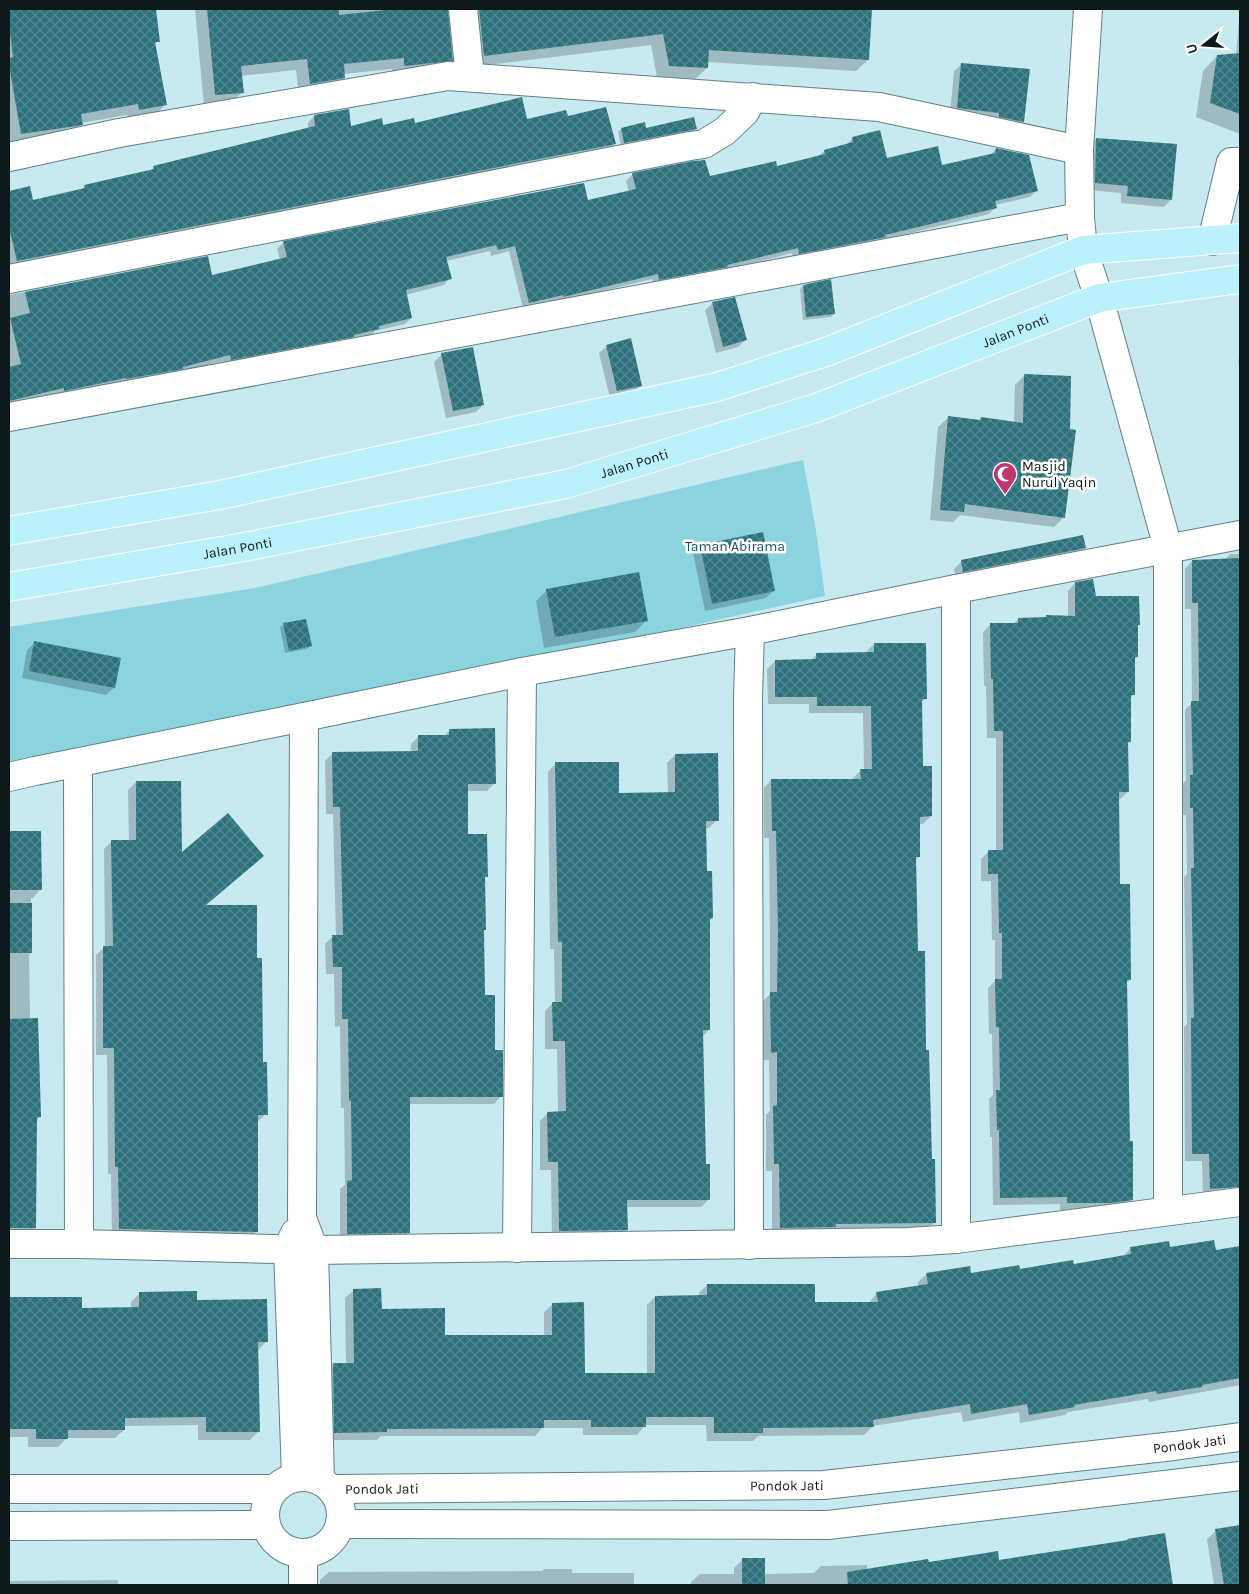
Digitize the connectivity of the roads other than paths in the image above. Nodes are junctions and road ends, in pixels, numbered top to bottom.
1 (463, 9) edge
2 (1088, 9) edge
3 (470, 78) junction
4 (753, 97) junction
5 (1079, 150) junction
6 (9, 157) edge
7 (1240, 162) edge
8 (1080, 217) junction
9 (1240, 238) edge
10 (1212, 241) junction
11 (1083, 250) junction
12 (9, 279) edge
13 (1240, 279) edge
14 (1099, 298) junction
15 (9, 417) edge
16 (9, 531) edge
17 (1240, 535) edge
18 (1168, 548) junction
19 (9, 587) edge
20 (956, 589) junction
21 (750, 631) junction
22 (522, 672) junction
23 (304, 717) junction
24 (78, 763) junction
25 (9, 777) edge
26 (1240, 1202) edge
27 (1168, 1211) junction
28 (956, 1240) junction
29 (9, 1244) edge
30 (79, 1244) junction
31 (749, 1244) junction
32 (517, 1248) junction
33 (301, 1249) junction
34 (1240, 1437) edge
35 (1174, 1446) junction
36 (1240, 1476) edge
37 (305, 1484) junction
38 (1182, 1484) junction
39 (9, 1489) edge
40 (340, 1524) junction
41 (266, 1525) junction
42 (9, 1526) edge
43 (303, 1553) junction
44 (304, 1585) edge

1 - 3 street
2 - 5 street
3 - 4 street
3 - 6 street
4 - 5 street
4 - 12 street
5 - 8 street
7 - 10 street
8 - 11 street
8 - 15 street
9 - 10 main road
10 - 11 main road
11 - 14 street
11 - 16 main road
13 - 14 main road, Jalan Ponti
14 - 18 street
14 - 19 main road, Jalan Ponti
17 - 18 street
18 - 20 street
18 - 27 street
20 - 21 street
20 - 28 street
21 - 22 street
21 - 31 street
22 - 23 street
22 - 32 street
23 - 24 street
23 - 33 street
24 - 25 street
24 - 30 street
26 - 27 street
27 - 28 street
28 - 31 street
29 - 30 street
30 - 33 street
31 - 32 street
32 - 33 street
33 - 37 street
34 - 35 street, Pondok Jati
35 - 37 street, Pondok Jati
35 - 38 street
36 - 38 street
37 - 39 street, Pondok Jati
37 - 40 street
37 - 41 street
38 - 40 street
40 - 43 street
41 - 42 street
41 - 43 street
43 - 44 street

